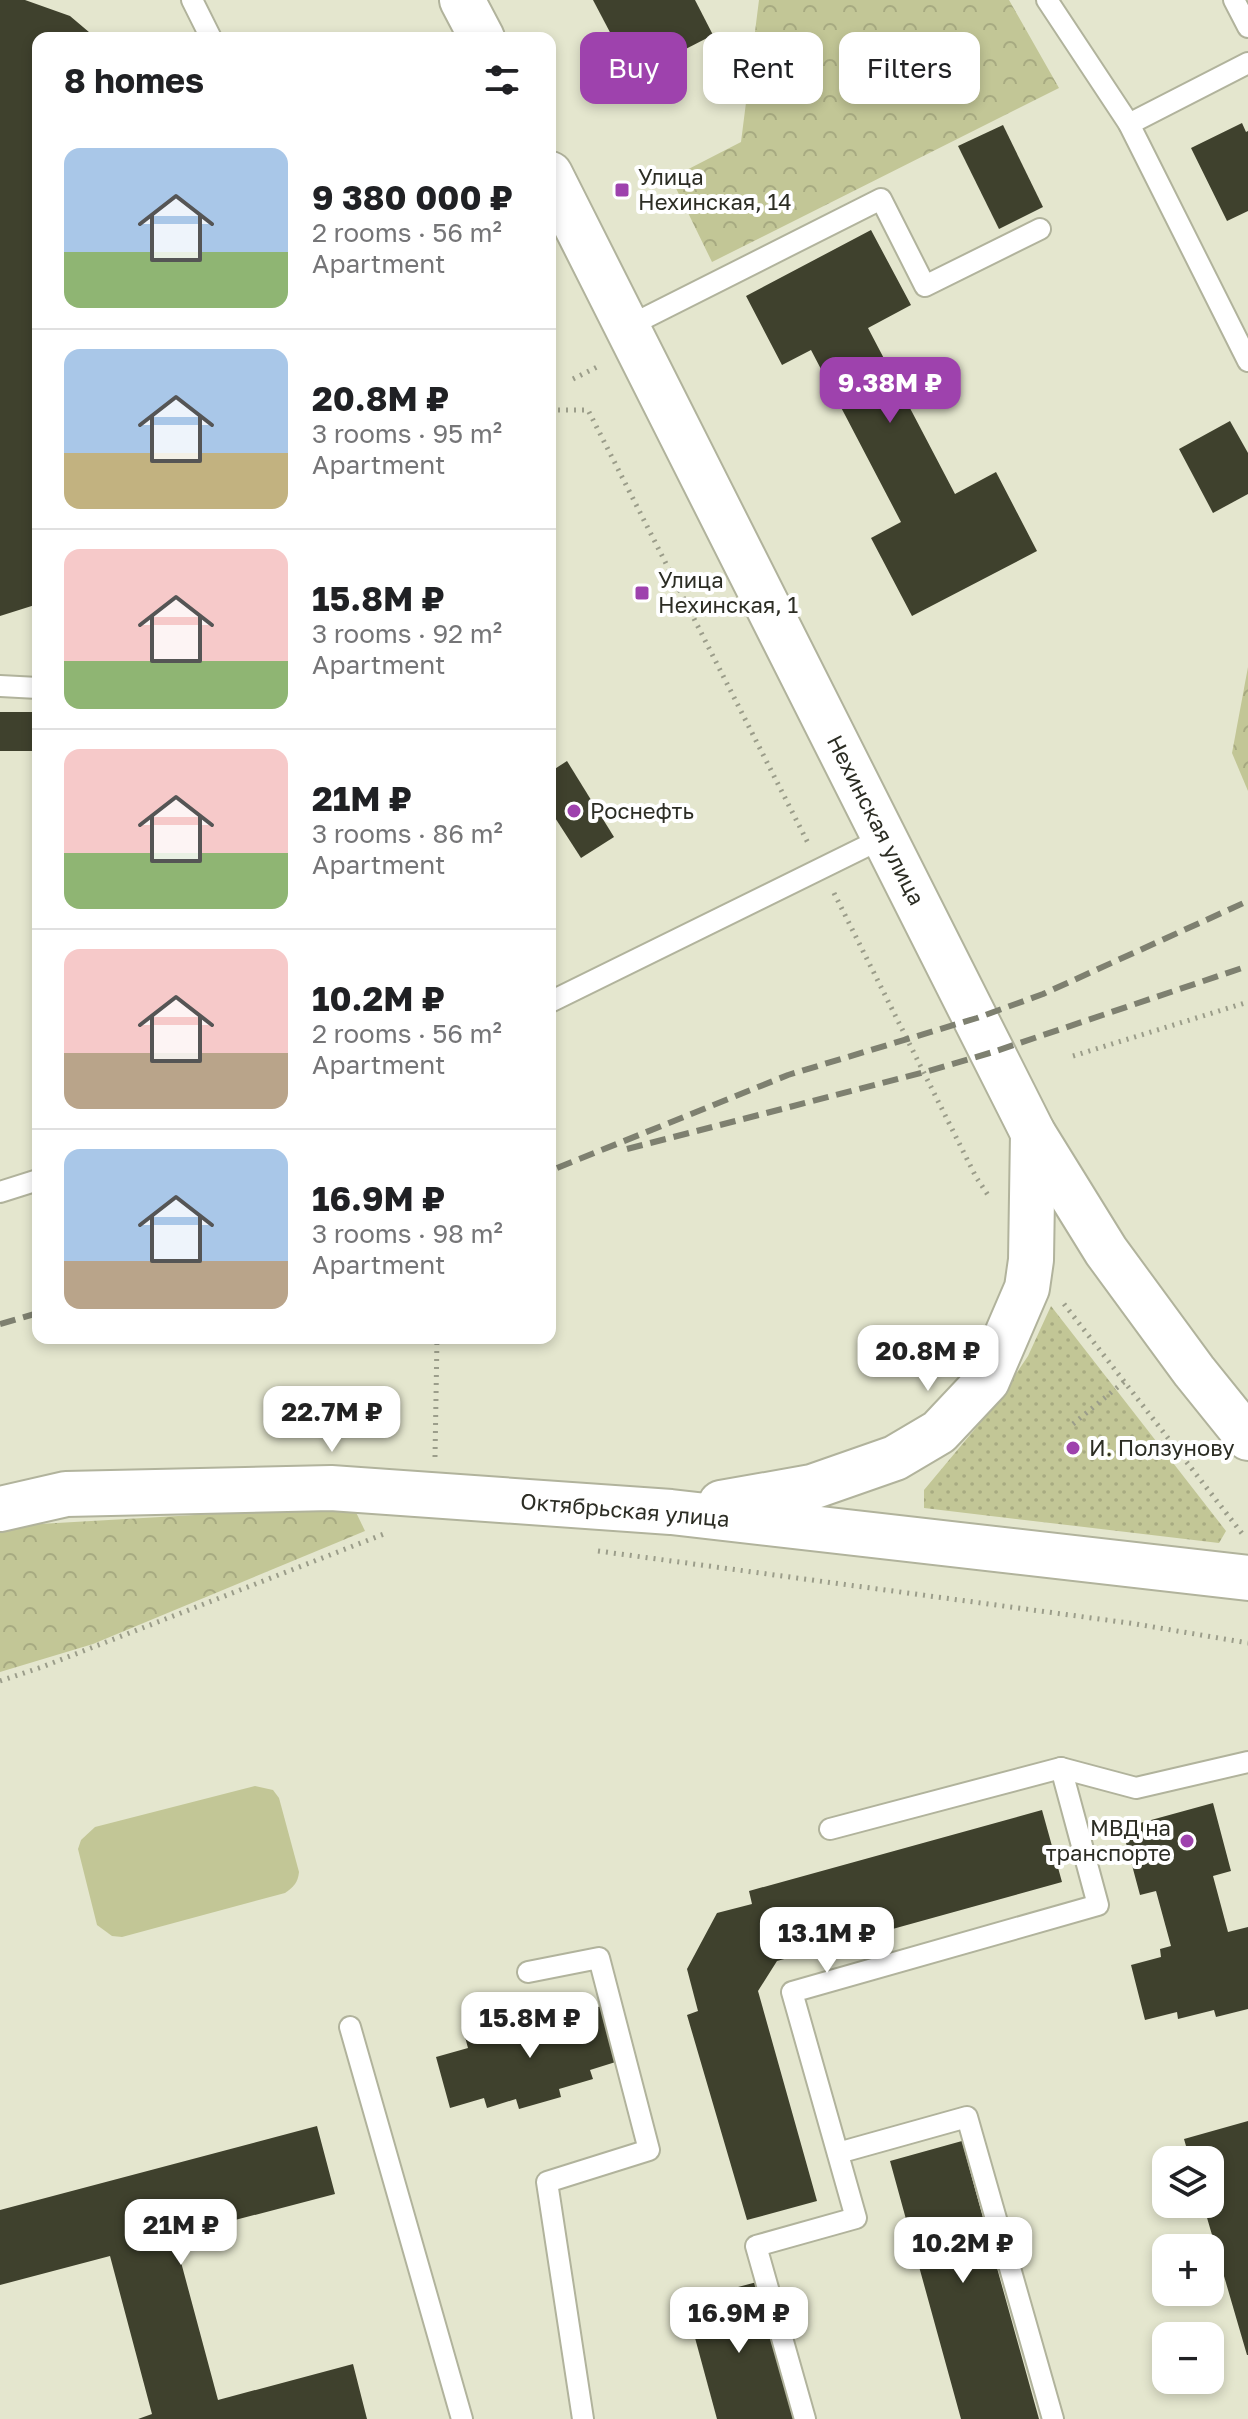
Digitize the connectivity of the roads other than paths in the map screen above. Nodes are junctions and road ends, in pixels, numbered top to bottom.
1 (192, 0) edge
2 (462, 0) edge
3 (1047, 0) edge
4 (1234, 0) edge
5 (1248, 27) edge
6 (208, 32) edge
7 (479, 32) edge
8 (1248, 63) edge
9 (1129, 124) junction
10 (556, 186) edge
11 (1040, 229) dead end
12 (627, 327) junction
13 (1248, 361) edge
14 (0, 686) edge
15 (32, 688) edge
16 (885, 837) junction
17 (556, 999) edge
18 (1033, 1133) junction
19 (32, 1182) edge
20 (0, 1192) edge
21 (1248, 1438) edge
22 (0, 1509) edge
23 (671, 1512) junction
24 (1248, 1578) edge
25 (1248, 1762) edge
26 (1061, 1768) junction
27 (830, 1829) dead end
28 (528, 1972) dead end
29 (350, 2027) dead end
30 (838, 2153) junction
31 (462, 2419) edge
32 (583, 2419) edge
33 (805, 2419) edge
34 (1053, 2419) edge

1 - 6 lane
2 - 7 main road
3 - 9 lane
4 - 5 lane
8 - 9 lane
9 - 13 lane
10 - 12 main road, Нехинская улица
11 - 12 lane
12 - 16 main road, Нехинская улица
14 - 15 lane
16 - 17 lane
16 - 18 main road, Нехинская улица
18 - 21 main road, Нехинская улица
18 - 23 main road
19 - 20 lane
22 - 23 main road, Октябрьская улица
23 - 24 main road, Октябрьская улица
25 - 26 lane
26 - 27 lane
26 - 30 lane
28 - 32 lane
29 - 31 lane
30 - 33 lane
30 - 34 lane

